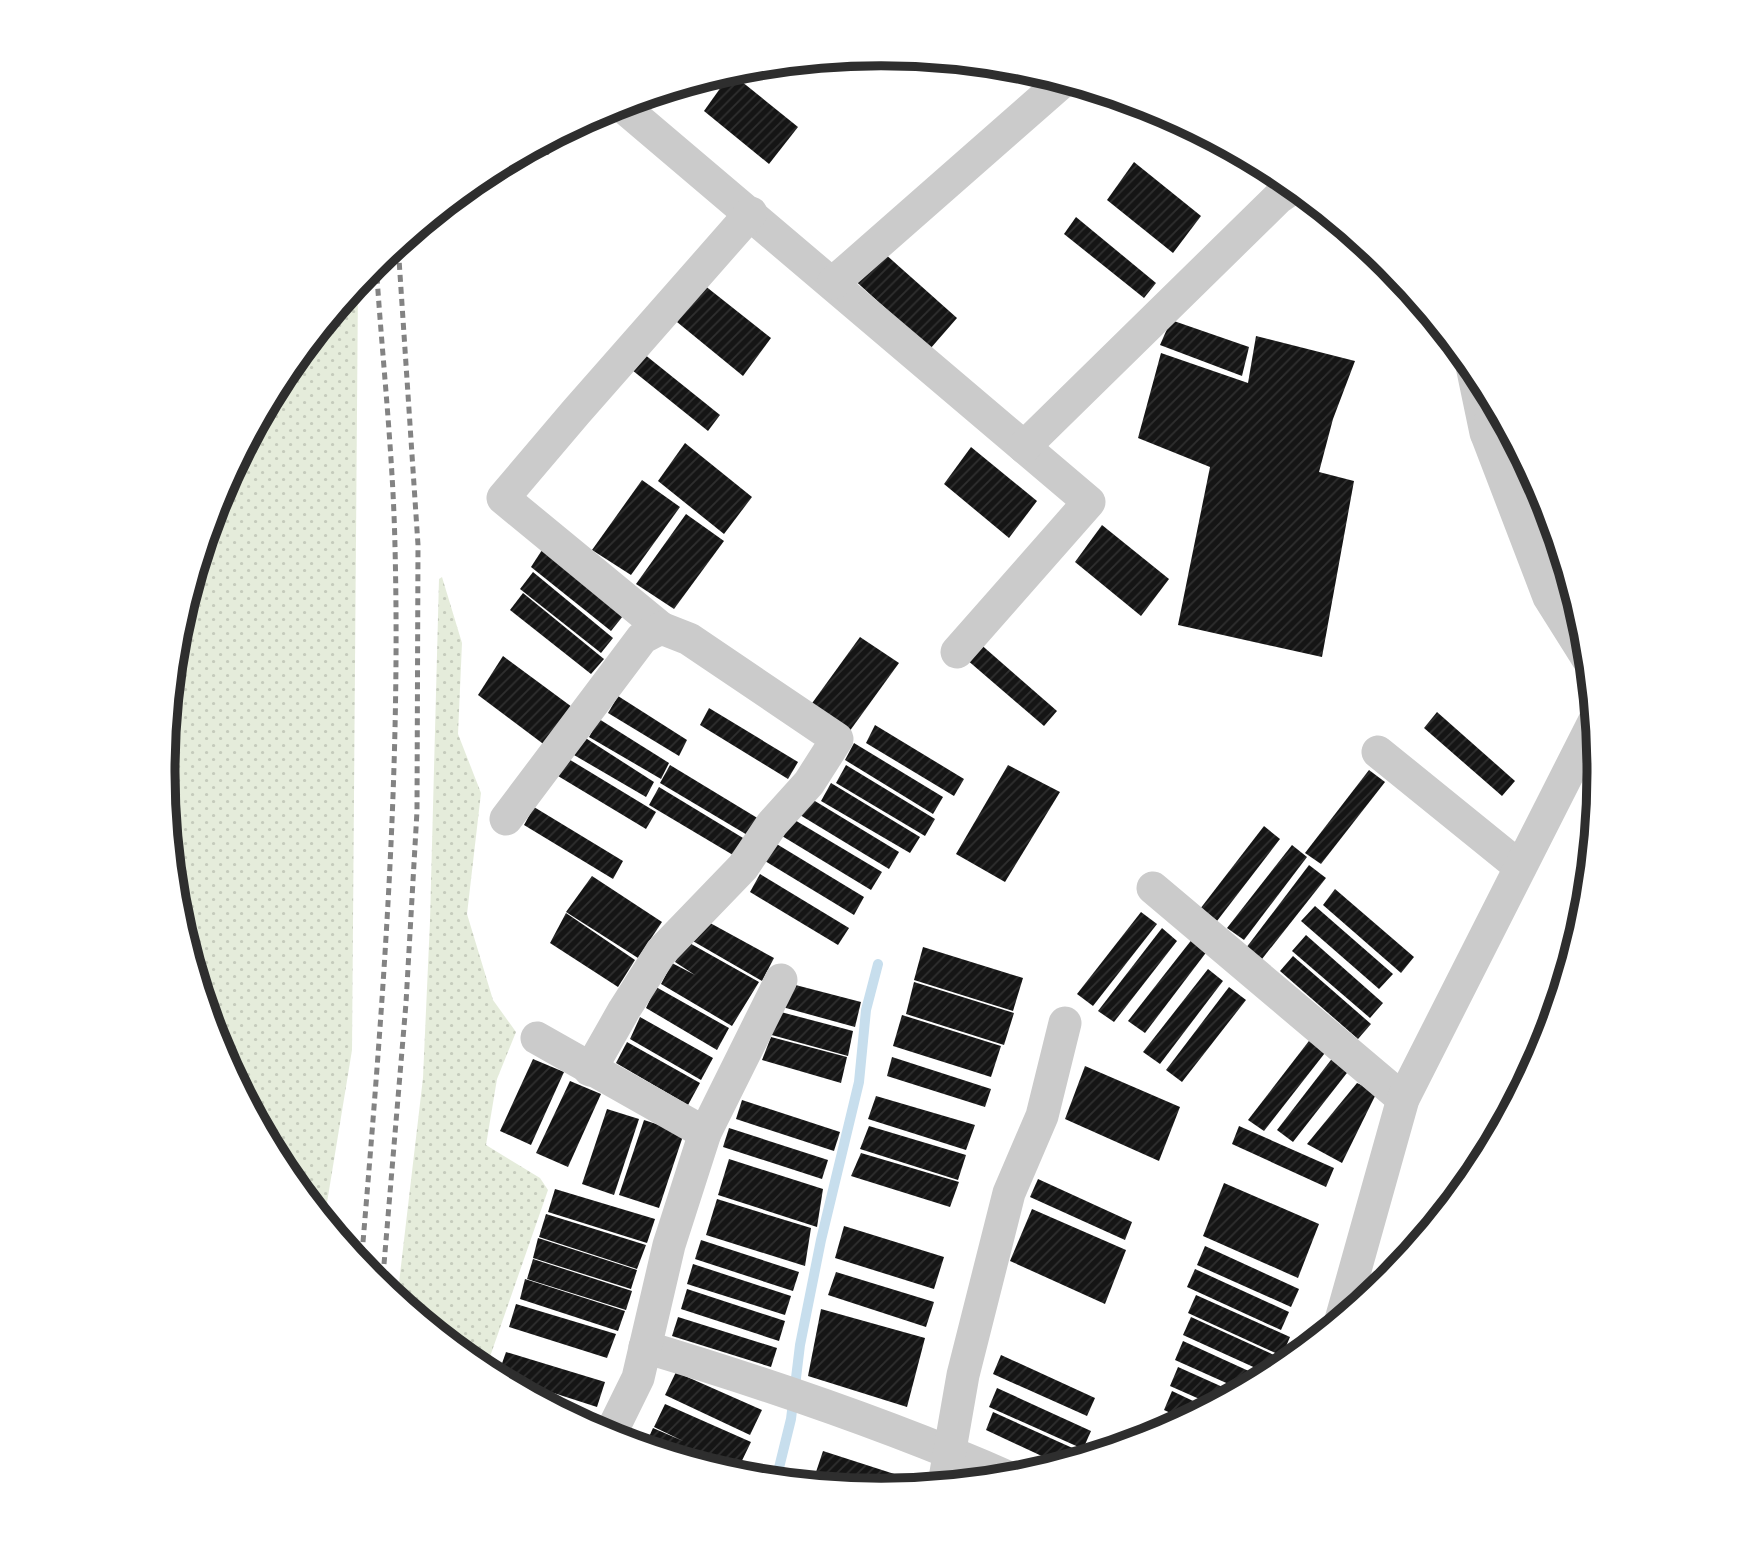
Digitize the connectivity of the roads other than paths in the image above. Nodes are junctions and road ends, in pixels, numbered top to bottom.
1 (1054, 89) edge
2 (631, 113) edge
3 (1285, 193) edge
4 (751, 213) junction
5 (833, 283) junction
6 (1491, 420) edge
7 (1024, 447) junction
8 (661, 628) junction
9 (1573, 635) edge
10 (957, 652) dead end
11 (1586, 739) edge
12 (1378, 752) dead end
13 (506, 819) dead end
14 (1520, 867) junction
15 (1153, 888) dead end
16 (780, 980) dead end
17 (1065, 1023) dead end
18 (537, 1038) dead end
19 (590, 1070) junction
20 (1403, 1099) junction
21 (705, 1133) junction
22 (1346, 1303) edge
23 (645, 1348) junction
24 (614, 1426) edge
25 (950, 1452) junction
26 (990, 1469) edge
27 (946, 1475) edge

1 - 5 street
2 - 4 street
3 - 7 street
4 - 5 street
4 - 8 street
5 - 7 street
6 - 9 street
7 - 10 street
8 - 13 street
8 - 19 street
11 - 14 street
12 - 14 street
14 - 20 street
15 - 20 street
16 - 21 street
17 - 25 street
18 - 19 street
19 - 21 street
20 - 22 street
21 - 23 street
23 - 24 street
23 - 25 street
25 - 26 street
25 - 27 street

